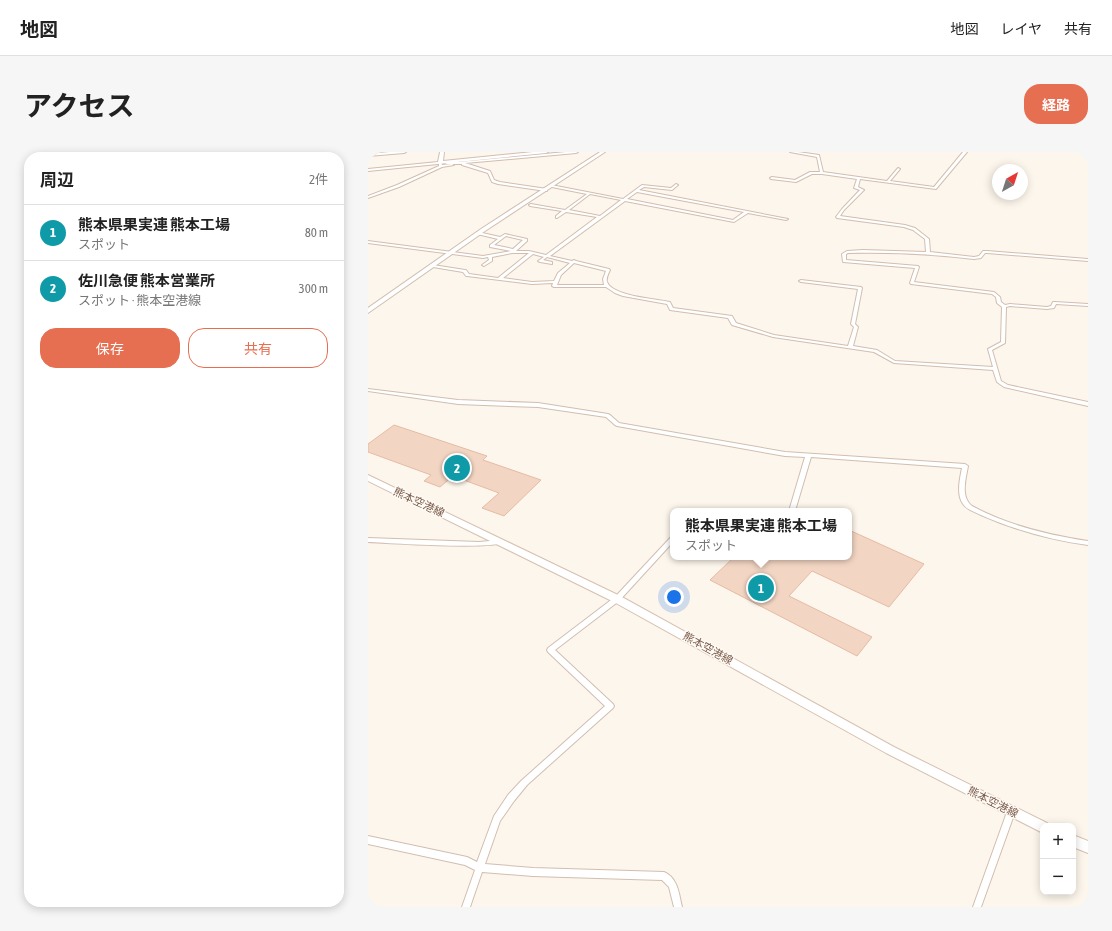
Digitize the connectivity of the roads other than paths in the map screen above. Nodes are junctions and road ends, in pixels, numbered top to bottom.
1 (404, 152) edge
2 (442, 152) edge
3 (527, 152) edge
4 (546, 152) edge
5 (576, 152) edge
6 (603, 152) edge
7 (792, 152) edge
8 (965, 152) edge
9 (368, 155) edge
10 (447, 163) junction
11 (440, 164) junction
12 (368, 169) edge
13 (898, 169) dead end
14 (822, 173) junction
15 (772, 178) dead end
16 (858, 179) junction
17 (888, 182) junction
18 (676, 185) dead end
19 (552, 186) junction
20 (546, 190) junction
21 (637, 191) junction
22 (589, 194) junction
23 (368, 198) edge
24 (624, 201) junction
25 (531, 204) dead end
26 (542, 207) junction
27 (535, 211) dead end
28 (565, 211) junction
29 (746, 212) junction
30 (557, 217) dead end
31 (601, 218) junction
32 (786, 218) dead end
33 (478, 233) junction
34 (500, 238) junction
35 (368, 242) edge
36 (513, 251) junction
37 (928, 252) junction
38 (450, 253) junction
39 (532, 253) junction
40 (547, 255) junction
41 (490, 257) junction
42 (1088, 260) edge
43 (574, 261) junction
44 (551, 264) dead end
45 (484, 265) dead end
46 (433, 266) junction
47 (500, 279) junction
48 (801, 281) dead end
49 (556, 282) junction
50 (606, 286) junction
51 (1088, 305) edge
52 (1004, 306) junction
53 (368, 311) edge
54 (850, 347) junction
55 (994, 369) junction
56 (368, 390) edge
57 (1088, 404) edge
58 (808, 457) junction
59 (368, 478) edge
60 (793, 508) edge
61 (368, 540) edge
62 (670, 541) edge
63 (503, 542) junction
64 (1088, 543) edge
65 (617, 599) junction
66 (1011, 812) junction
67 (1040, 826) edge
68 (368, 840) edge
69 (1076, 841) edge
70 (1088, 847) edge
71 (479, 868) junction
72 (466, 907) edge
73 (678, 907) edge
74 (977, 907) edge

1 - 9 street
2 - 11 street
3 - 11 street
4 - 10 street
5 - 10 street
6 - 19 street
7 - 14 street
8 - 17 street
10 - 11 street
11 - 12 street
11 - 20 street
11 - 23 street
13 - 17 street
14 - 15 street
14 - 16 street
16 - 17 street
16 - 37 street
18 - 21 street
19 - 20 street
19 - 22 street
20 - 33 street
21 - 24 street
21 - 29 street
22 - 24 street
22 - 28 street
24 - 29 street
24 - 31 street
25 - 26 street
26 - 27 street
26 - 28 street
28 - 30 street
28 - 31 street
29 - 32 street
31 - 40 street
33 - 34 street
33 - 38 street
34 - 36 street
34 - 36 street
35 - 38 street
36 - 39 street
36 - 41 street
37 - 42 street
37 - 52 street
38 - 41 street
38 - 46 street
39 - 40 street
39 - 47 street
40 - 43 street
40 - 44 street
41 - 45 street
43 - 49 street
43 - 50 street
46 - 47 street
46 - 53 street
47 - 49 street
48 - 54 street
49 - 50 street
50 - 54 street
51 - 52 street
52 - 55 street
54 - 55 street
55 - 57 street
56 - 58 street
58 - 60 street
58 - 64 street
59 - 63 main road, 熊本空港線
61 - 63 street
62 - 65 street
63 - 65 main road, 熊本空港線
65 - 66 main road, 熊本空港線
65 - 71 street
66 - 67 main road, 熊本空港線
66 - 74 street
68 - 71 street
69 - 70 main road
71 - 72 street
71 - 73 street

